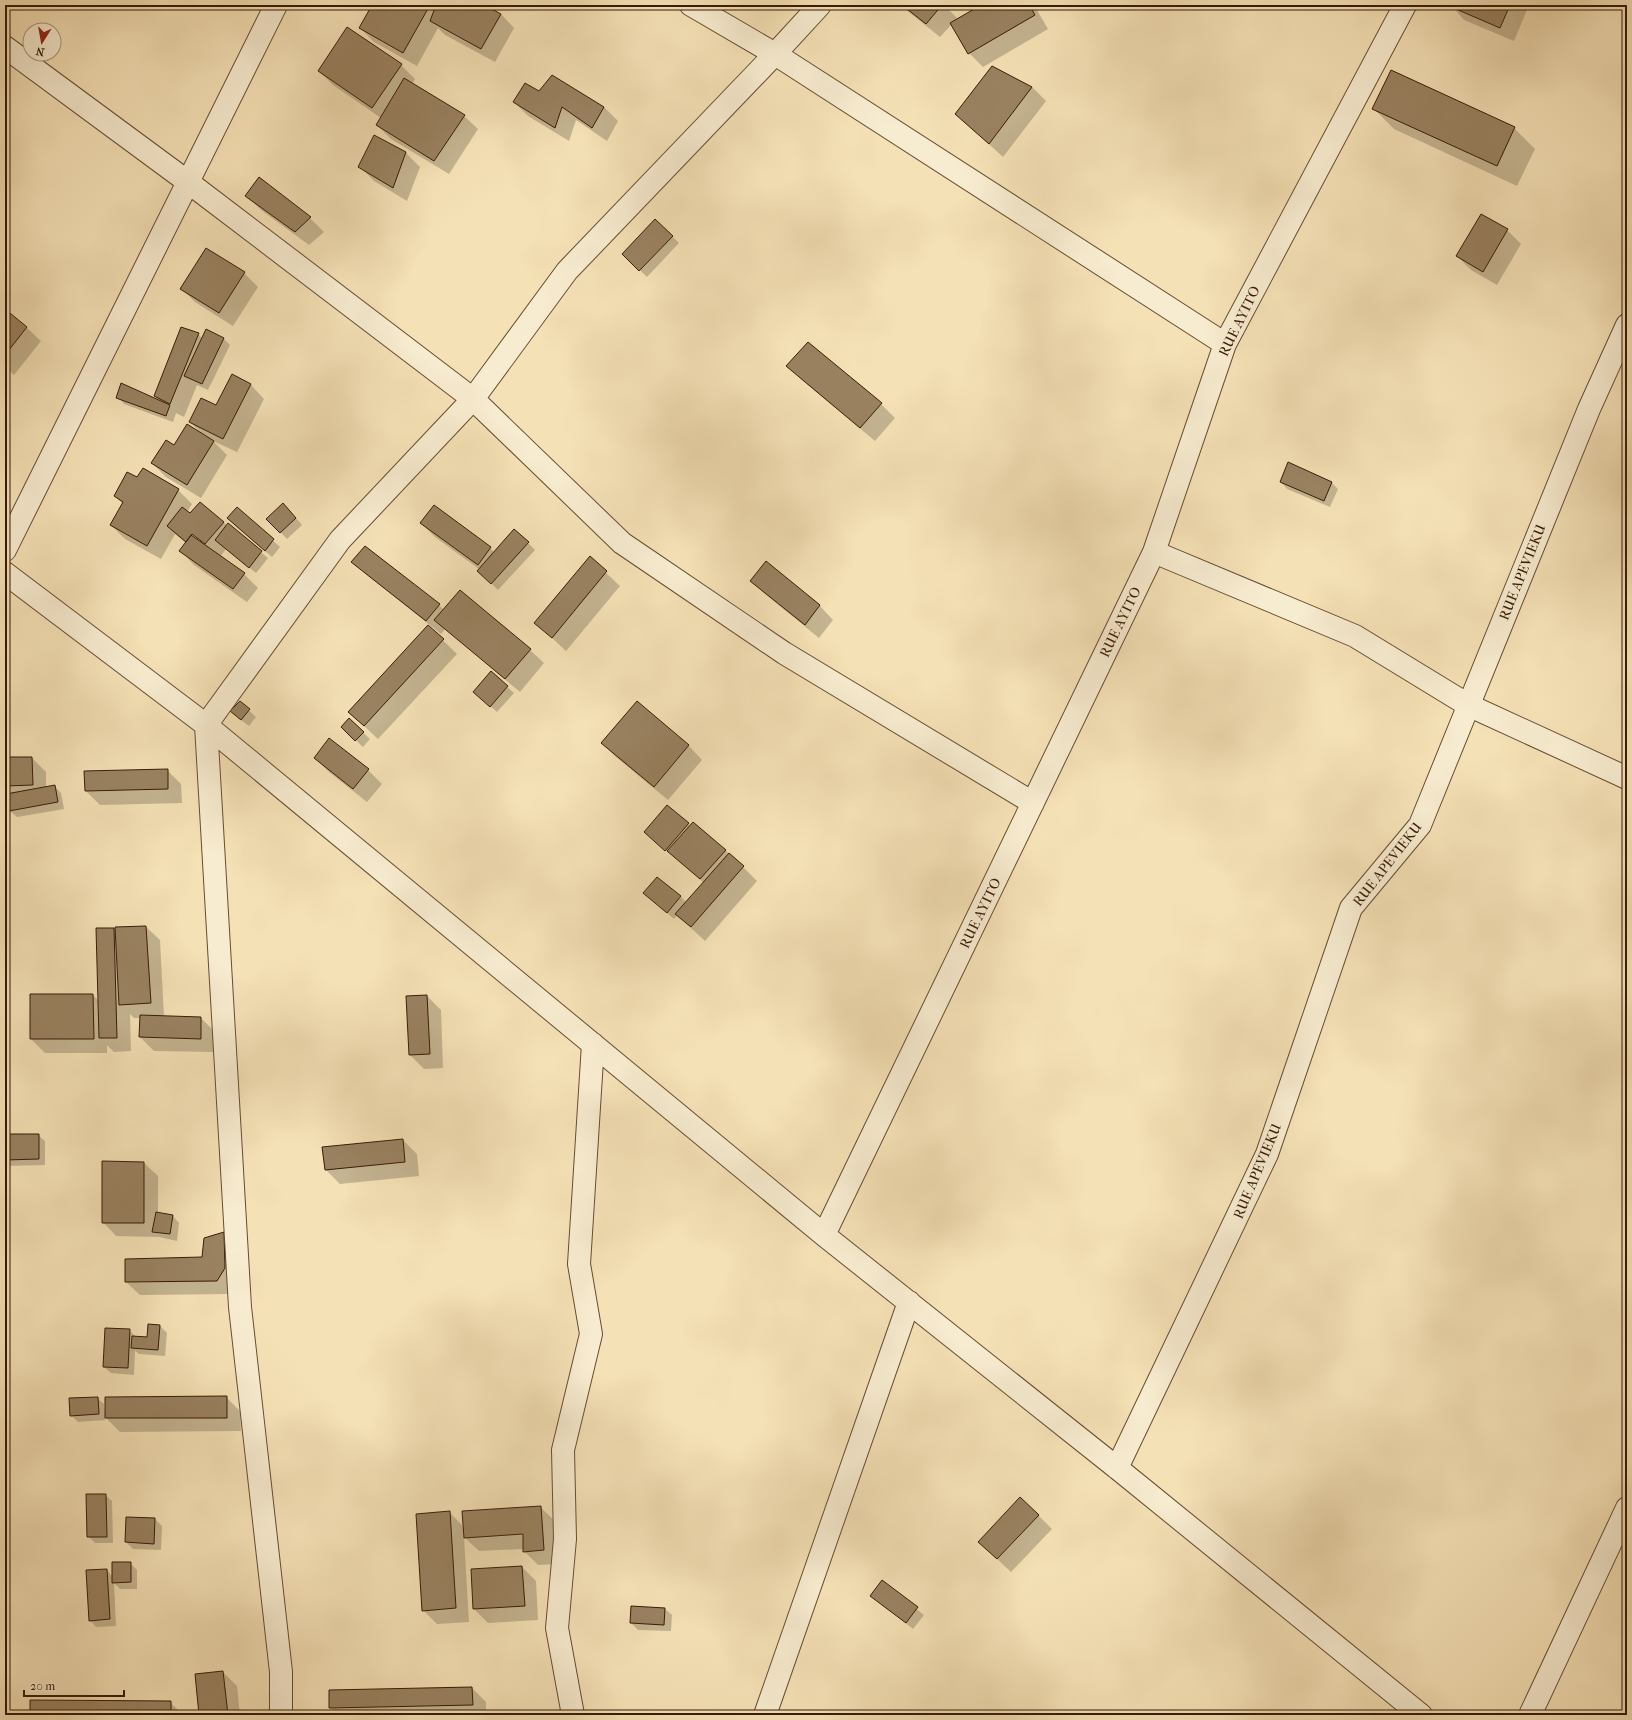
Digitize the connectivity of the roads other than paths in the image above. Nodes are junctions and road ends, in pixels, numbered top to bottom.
1 (276, 5) edge
2 (691, 5) edge
3 (820, 5) edge
4 (1405, 5) edge
5 (5, 47) edge
6 (775, 54) junction
7 (188, 182) junction
8 (1627, 325) edge
9 (1225, 344) junction
10 (473, 399) junction
11 (5, 550) edge
12 (1154, 552) junction
13 (5, 573) edge
14 (1468, 705) junction
15 (206, 725) junction
16 (1627, 778) edge
17 (1033, 803) junction
18 (593, 1044) junction
19 (824, 1235) junction
20 (909, 1302) junction
21 (1117, 1468) junction
22 (1627, 1508) edge
23 (281, 1715) edge
24 (573, 1715) edge
25 (765, 1715) edge
26 (1421, 1715) edge
27 (1530, 1715) edge

1 - 7 street
2 - 6 street
3 - 6 street
4 - 9 street, RUE AYITO
5 - 7 street
6 - 9 street
6 - 10 street
7 - 10 street
7 - 11 street
8 - 14 street, RUE APEVIEKU
9 - 12 street, RUE AYITO
10 - 15 street
10 - 17 street
12 - 14 street
12 - 17 street, RUE AYITO
13 - 15 street
14 - 16 street
14 - 21 street, RUE APEVIEKU
15 - 18 street
15 - 23 street
17 - 19 street, RUE AYITO
18 - 19 street
18 - 24 street
19 - 20 street
20 - 21 street
20 - 25 street
21 - 26 street
22 - 27 street

